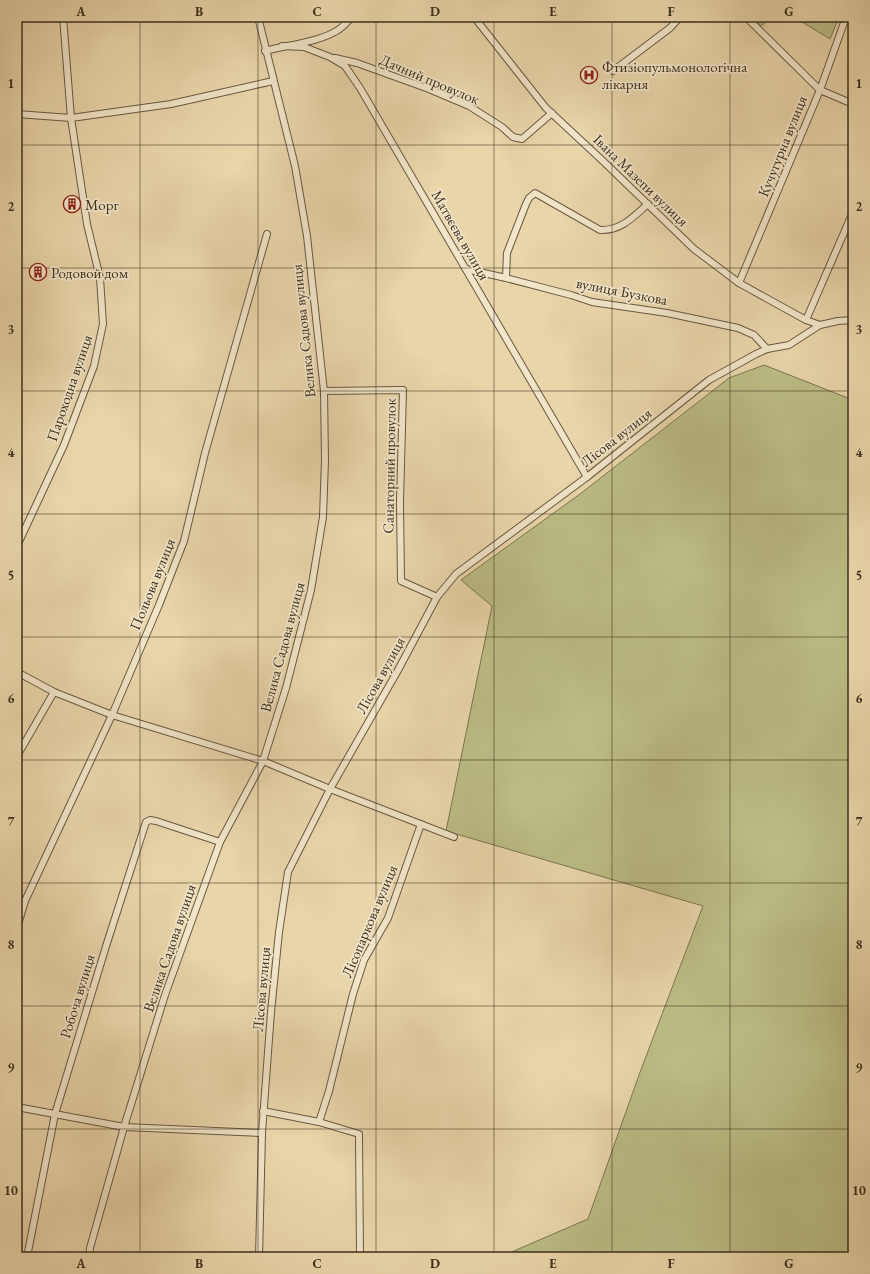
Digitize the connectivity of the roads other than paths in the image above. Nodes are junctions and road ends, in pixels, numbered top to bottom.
1 (63, 17) edge
2 (258, 17) edge
3 (352, 17) edge
4 (474, 17) edge
5 (680, 17) edge
6 (746, 17) edge
7 (846, 17) edge
8 (282, 46) junction
9 (265, 51) junction
10 (330, 57) junction
11 (613, 71) dead end
12 (273, 82) junction
13 (820, 90) junction
14 (853, 104) edge
15 (552, 113) junction
16 (17, 114) edge
17 (71, 118) junction
18 (648, 204) junction
19 (853, 212) edge
20 (267, 234) dead end
21 (466, 269) junction
22 (506, 278) junction
23 (740, 283) junction
24 (806, 320) junction
25 (853, 320) edge
26 (820, 325) junction
27 (767, 349) junction
28 (324, 391) junction
29 (586, 477) junction
30 (17, 546) edge
31 (437, 597) junction
32 (17, 672) edge
33 (54, 692) junction
34 (112, 715) junction
35 (17, 756) edge
36 (263, 761) junction
37 (330, 789) junction
38 (422, 824) junction
39 (454, 837) dead end
40 (220, 842) junction
41 (17, 928) edge
42 (17, 1107) edge
43 (263, 1111) junction
44 (55, 1114) junction
45 (319, 1122) junction
46 (124, 1127) junction
47 (262, 1133) junction
48 (27, 1257) edge
49 (89, 1257) edge
50 (259, 1257) edge
51 (360, 1257) edge

1 - 17 street, Пароходна вулиця
2 - 9 street, Велика Садова вулиця
3 - 8 street
4 - 15 street, Івана Мазепи вулиця
5 - 11 street
6 - 13 street
7 - 13 street, Кучугурна вулиця
8 - 9 street
8 - 10 street, Матвєєва вулиця
9 - 12 street, Велика Садова вулиця
10 - 15 street, Дачний провулок
10 - 21 street, Матвєєва вулиця
12 - 17 street
12 - 28 street, Велика Садова вулиця
13 - 14 street
13 - 23 street, Кучугурна вулиця
15 - 18 street, Івана Мазепи вулиця
16 - 17 street
17 - 30 street, Пароходна вулиця
18 - 22 street
18 - 23 street, Івана Мазепи вулиця
19 - 24 street
20 - 34 street, Польова вулиця
21 - 22 street, вулиця Бузкова
21 - 29 street, Матвєєва вулиця
22 - 27 street, вулиця Бузкова
23 - 24 street, Івана Мазепи вулиця
24 - 26 street, Івана Мазепи вулиця
25 - 26 street, Лісова вулиця
26 - 27 street, Лісова вулиця
27 - 29 street, Лісова вулиця
28 - 31 street, Санаторний провулок
28 - 36 street, Велика Садова вулиця
29 - 31 street, Лісова вулиця
31 - 37 street, Лісова вулиця
32 - 33 street
33 - 34 street
33 - 35 street
34 - 36 street
34 - 41 street, Польова вулиця
36 - 37 street
36 - 40 street, Велика Садова вулиця
37 - 38 street
37 - 43 street, Лісова вулиця
38 - 39 street
38 - 45 street, Лісопаркова вулиця
40 - 44 street, Робоча вулиця
40 - 46 street, Велика Садова вулиця
42 - 44 street
43 - 45 street
43 - 47 street, Лісова вулиця
44 - 46 street
44 - 48 street, Робоча вулиця
45 - 51 street
46 - 47 street
46 - 49 street, Велика Садова вулиця
47 - 50 street, Лісова вулиця

